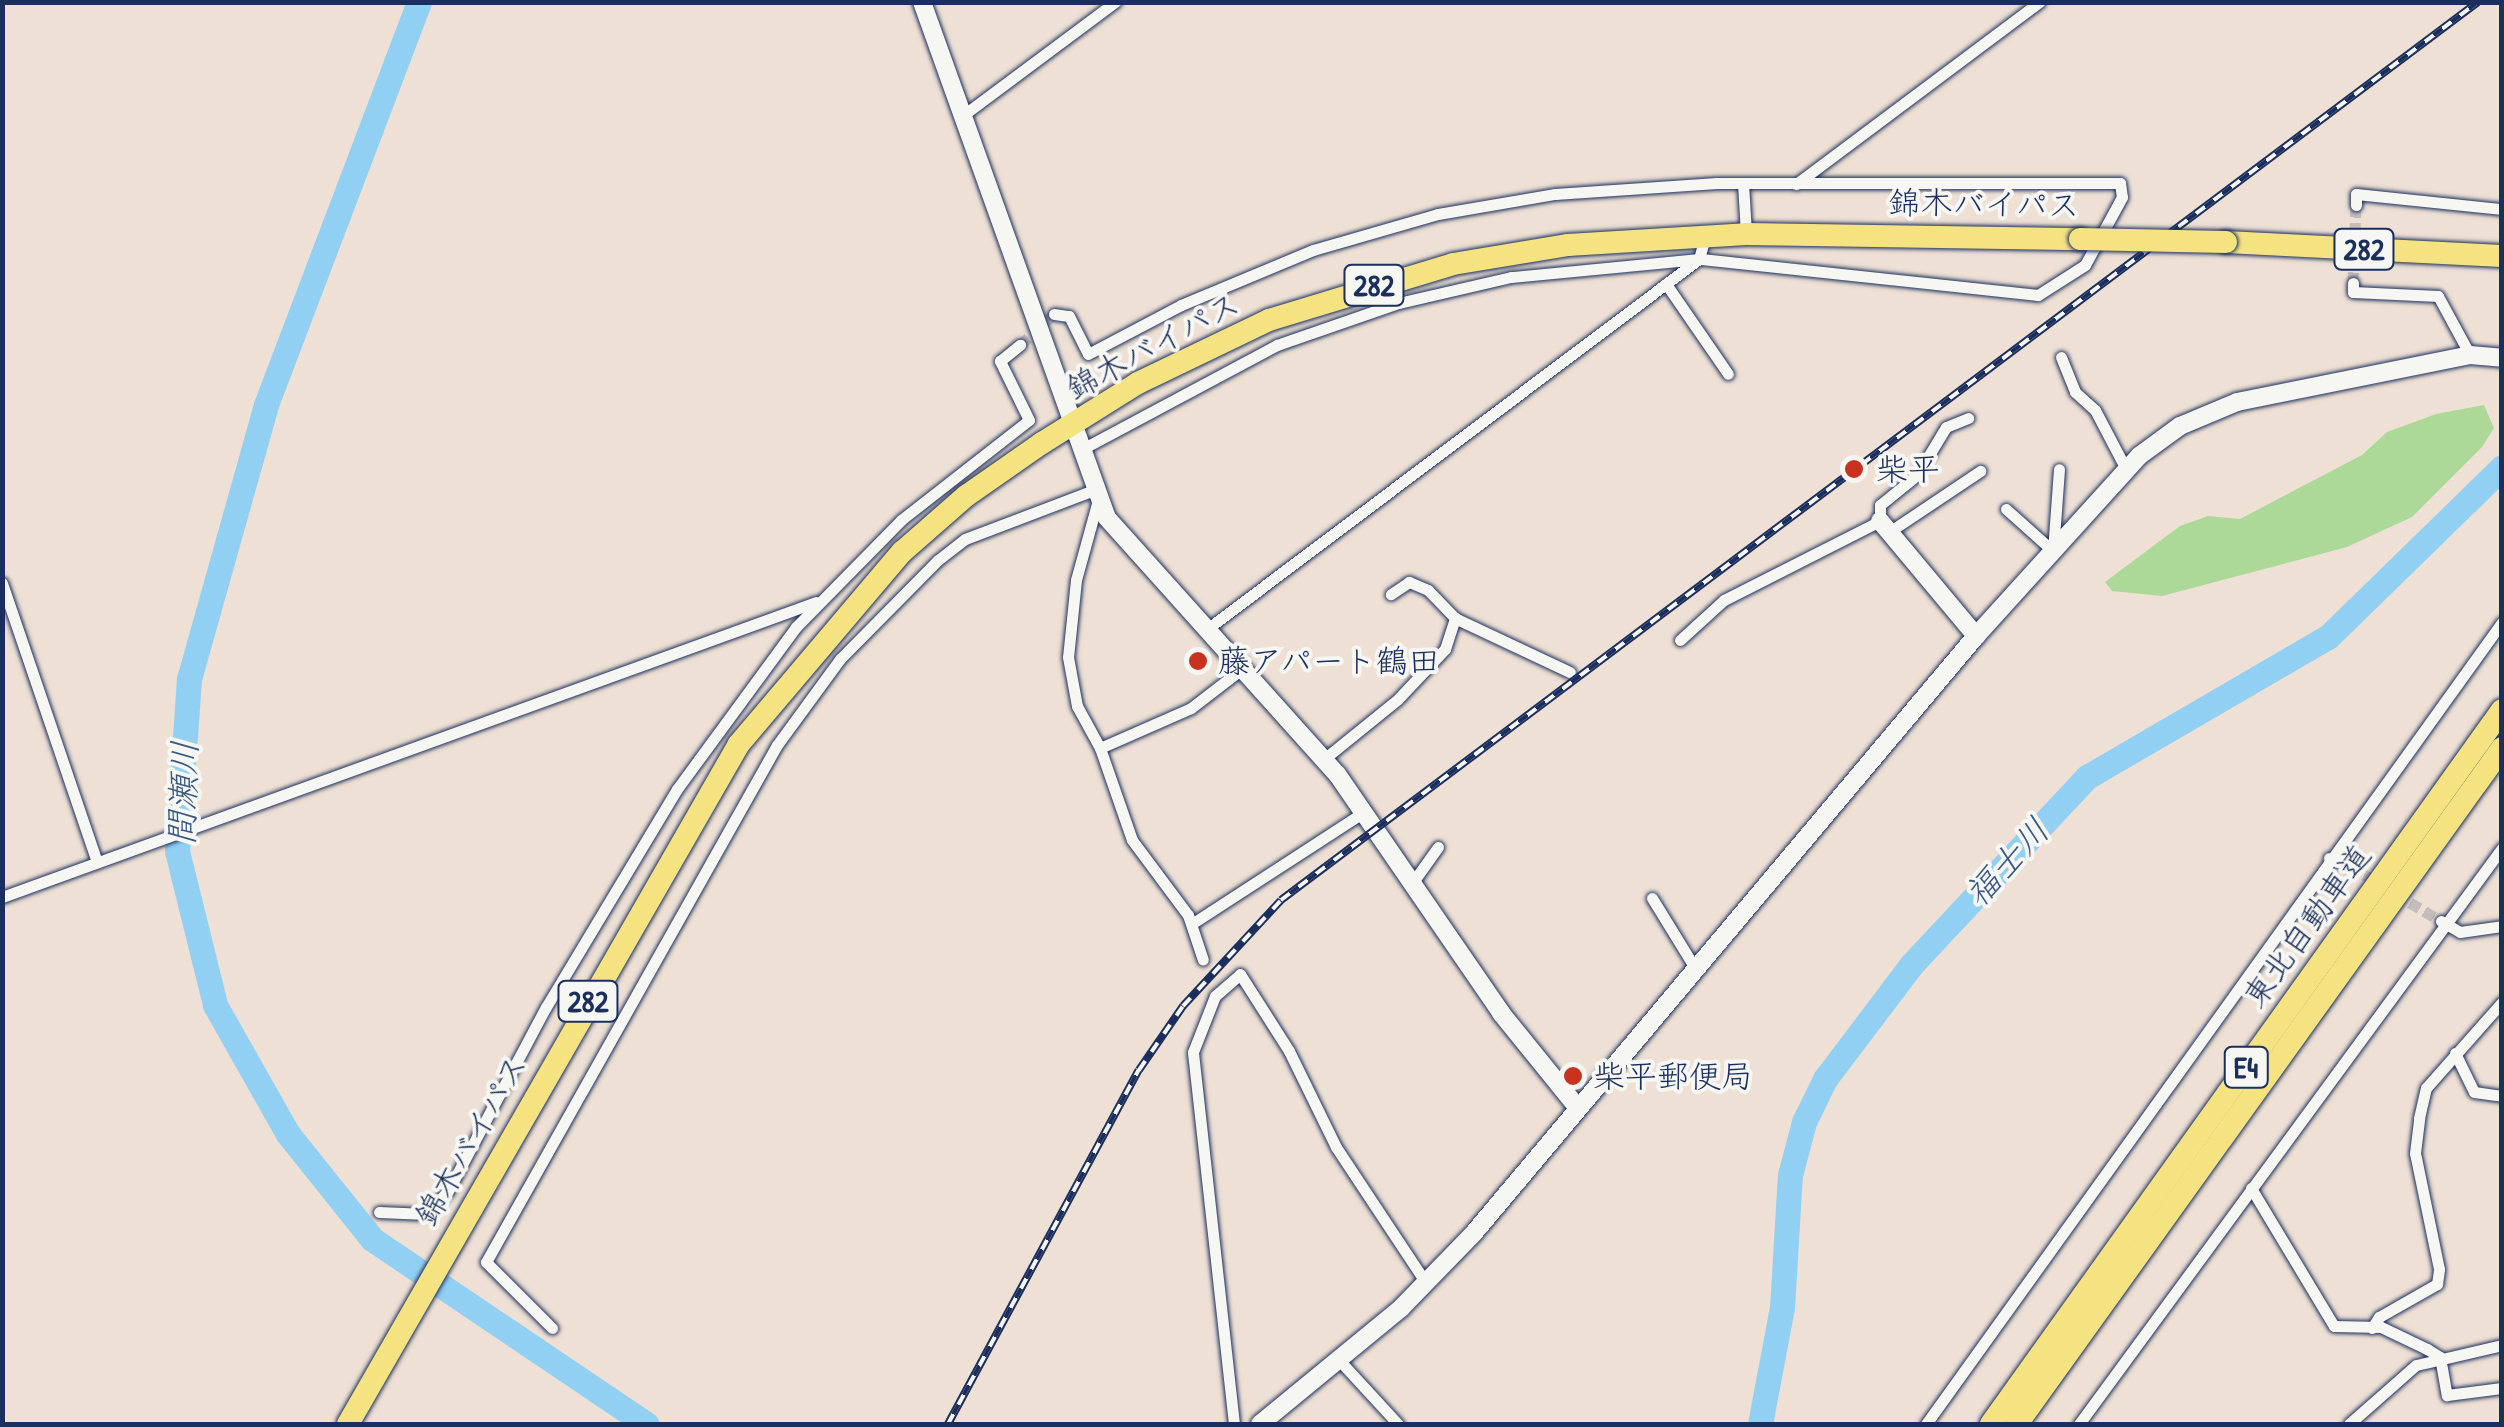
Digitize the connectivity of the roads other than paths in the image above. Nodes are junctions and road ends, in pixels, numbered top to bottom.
1 (922, 2) edge
2 (1115, 2) edge
3 (2040, 2) edge
4 (962, 116) junction
5 (1744, 183) junction
6 (1796, 184) junction
7 (2356, 205) dead end
8 (2502, 209) edge
9 (1746, 234) junction
10 (1702, 248) junction
11 (2502, 256) edge
12 (2354, 283) dead end
13 (1666, 284) junction
14 (1054, 314) dead end
15 (1020, 346) tunnel mouth
16 (2470, 356) junction
17 (2061, 357) dead end
18 (2502, 358) edge
19 (1728, 374) dead end
20 (1968, 418) dead end
21 (1071, 427) junction
22 (1080, 450) junction
23 (2059, 469) dead end
24 (2126, 469) junction
25 (1980, 471) dead end
26 (1096, 495) junction
27 (2006, 509) dead end
28 (1884, 526) junction
29 (2052, 550) junction
30 (2, 583) edge
31 (1391, 594) dead end
32 (818, 601) junction
33 (1454, 618) junction
34 (2502, 622) edge
35 (1207, 630) junction
36 (1976, 636) junction
37 (1680, 640) dead end
38 (1243, 668) junction
39 (1570, 672) dead end
40 (2502, 710) edge
41 (1100, 748) junction
42 (2502, 748) edge
43 (1324, 759) junction
44 (1364, 812) junction
45 (1438, 847) dead end
46 (2502, 848) edge
47 (2330, 858) junction
48 (97, 862) junction
49 (2350, 866) tunnel mouth
50 (1413, 882) junction
51 (2, 897) edge
52 (1652, 898) dead end
53 (1193, 923) junction
54 (2444, 924) junction
55 (2502, 926) edge
56 (1204, 960) dead end
57 (1695, 968) junction
58 (2502, 1002) edge
59 (2455, 1053) junction
60 (2502, 1096) edge
61 (1577, 1107) junction
62 (2250, 1188) junction
63 (380, 1212) dead end
64 (1426, 1282) junction
65 (552, 1328) dead end
66 (2372, 1328) junction
67 (2502, 1345) edge
68 (2440, 1357) junction
69 (1340, 1361) junction
70 (2502, 1388) edge
71 (348, 1424) edge
72 (1234, 1424) edge
73 (1260, 1424) edge
74 (1398, 1424) edge
75 (1926, 1424) edge
76 (1991, 1424) edge
77 (2017, 1424) edge
78 (2079, 1424) edge
79 (2349, 1424) edge

1 - 4 street
2 - 4 street
3 - 6 street
4 - 21 street
5 - 6 street
5 - 9 street
5 - 14 street
6 - 10 street
7 - 8 street
9 - 10 highway, 錦木バイパス / 282
9 - 11 highway, 錦木バイパス / 282, bridge
10 - 13 street
10 - 21 highway, 錦木バイパス / 282
10 - 22 street
12 - 16 street
13 - 19 street
13 - 35 street
15 - 32 street
16 - 18 street
16 - 24 street
17 - 24 street
20 - 28 street
21 - 22 street
21 - 71 highway, 錦木バイパス / 282
22 - 26 street
23 - 29 street
24 - 29 street
25 - 28 street
26 - 35 street
26 - 41 street
26 - 65 street
27 - 29 street
28 - 36 street
28 - 37 street
29 - 36 street
30 - 48 street
31 - 33 street
32 - 48 street
32 - 63 street
33 - 39 street
33 - 43 street
34 - 47 street
35 - 38 street
36 - 57 street
38 - 41 street
38 - 43 street
40 - 76 highway, 東北自動車道 / E4
41 - 53 street
42 - 77 highway, 東北自動車道 / E4
43 - 44 street
44 - 50 street
44 - 53 street
45 - 50 street
46 - 54 street
47 - 49 street
47 - 75 street
48 - 51 street
50 - 61 street
52 - 57 street
53 - 56 street
54 - 55 street
54 - 62 street
57 - 61 street
58 - 59 street
59 - 60 street
59 - 66 street
61 - 64 street
62 - 66 street
62 - 78 street
64 - 69 street
64 - 72 street
66 - 68 street
67 - 68 street
68 - 70 street
68 - 79 street
69 - 73 street
69 - 74 street

